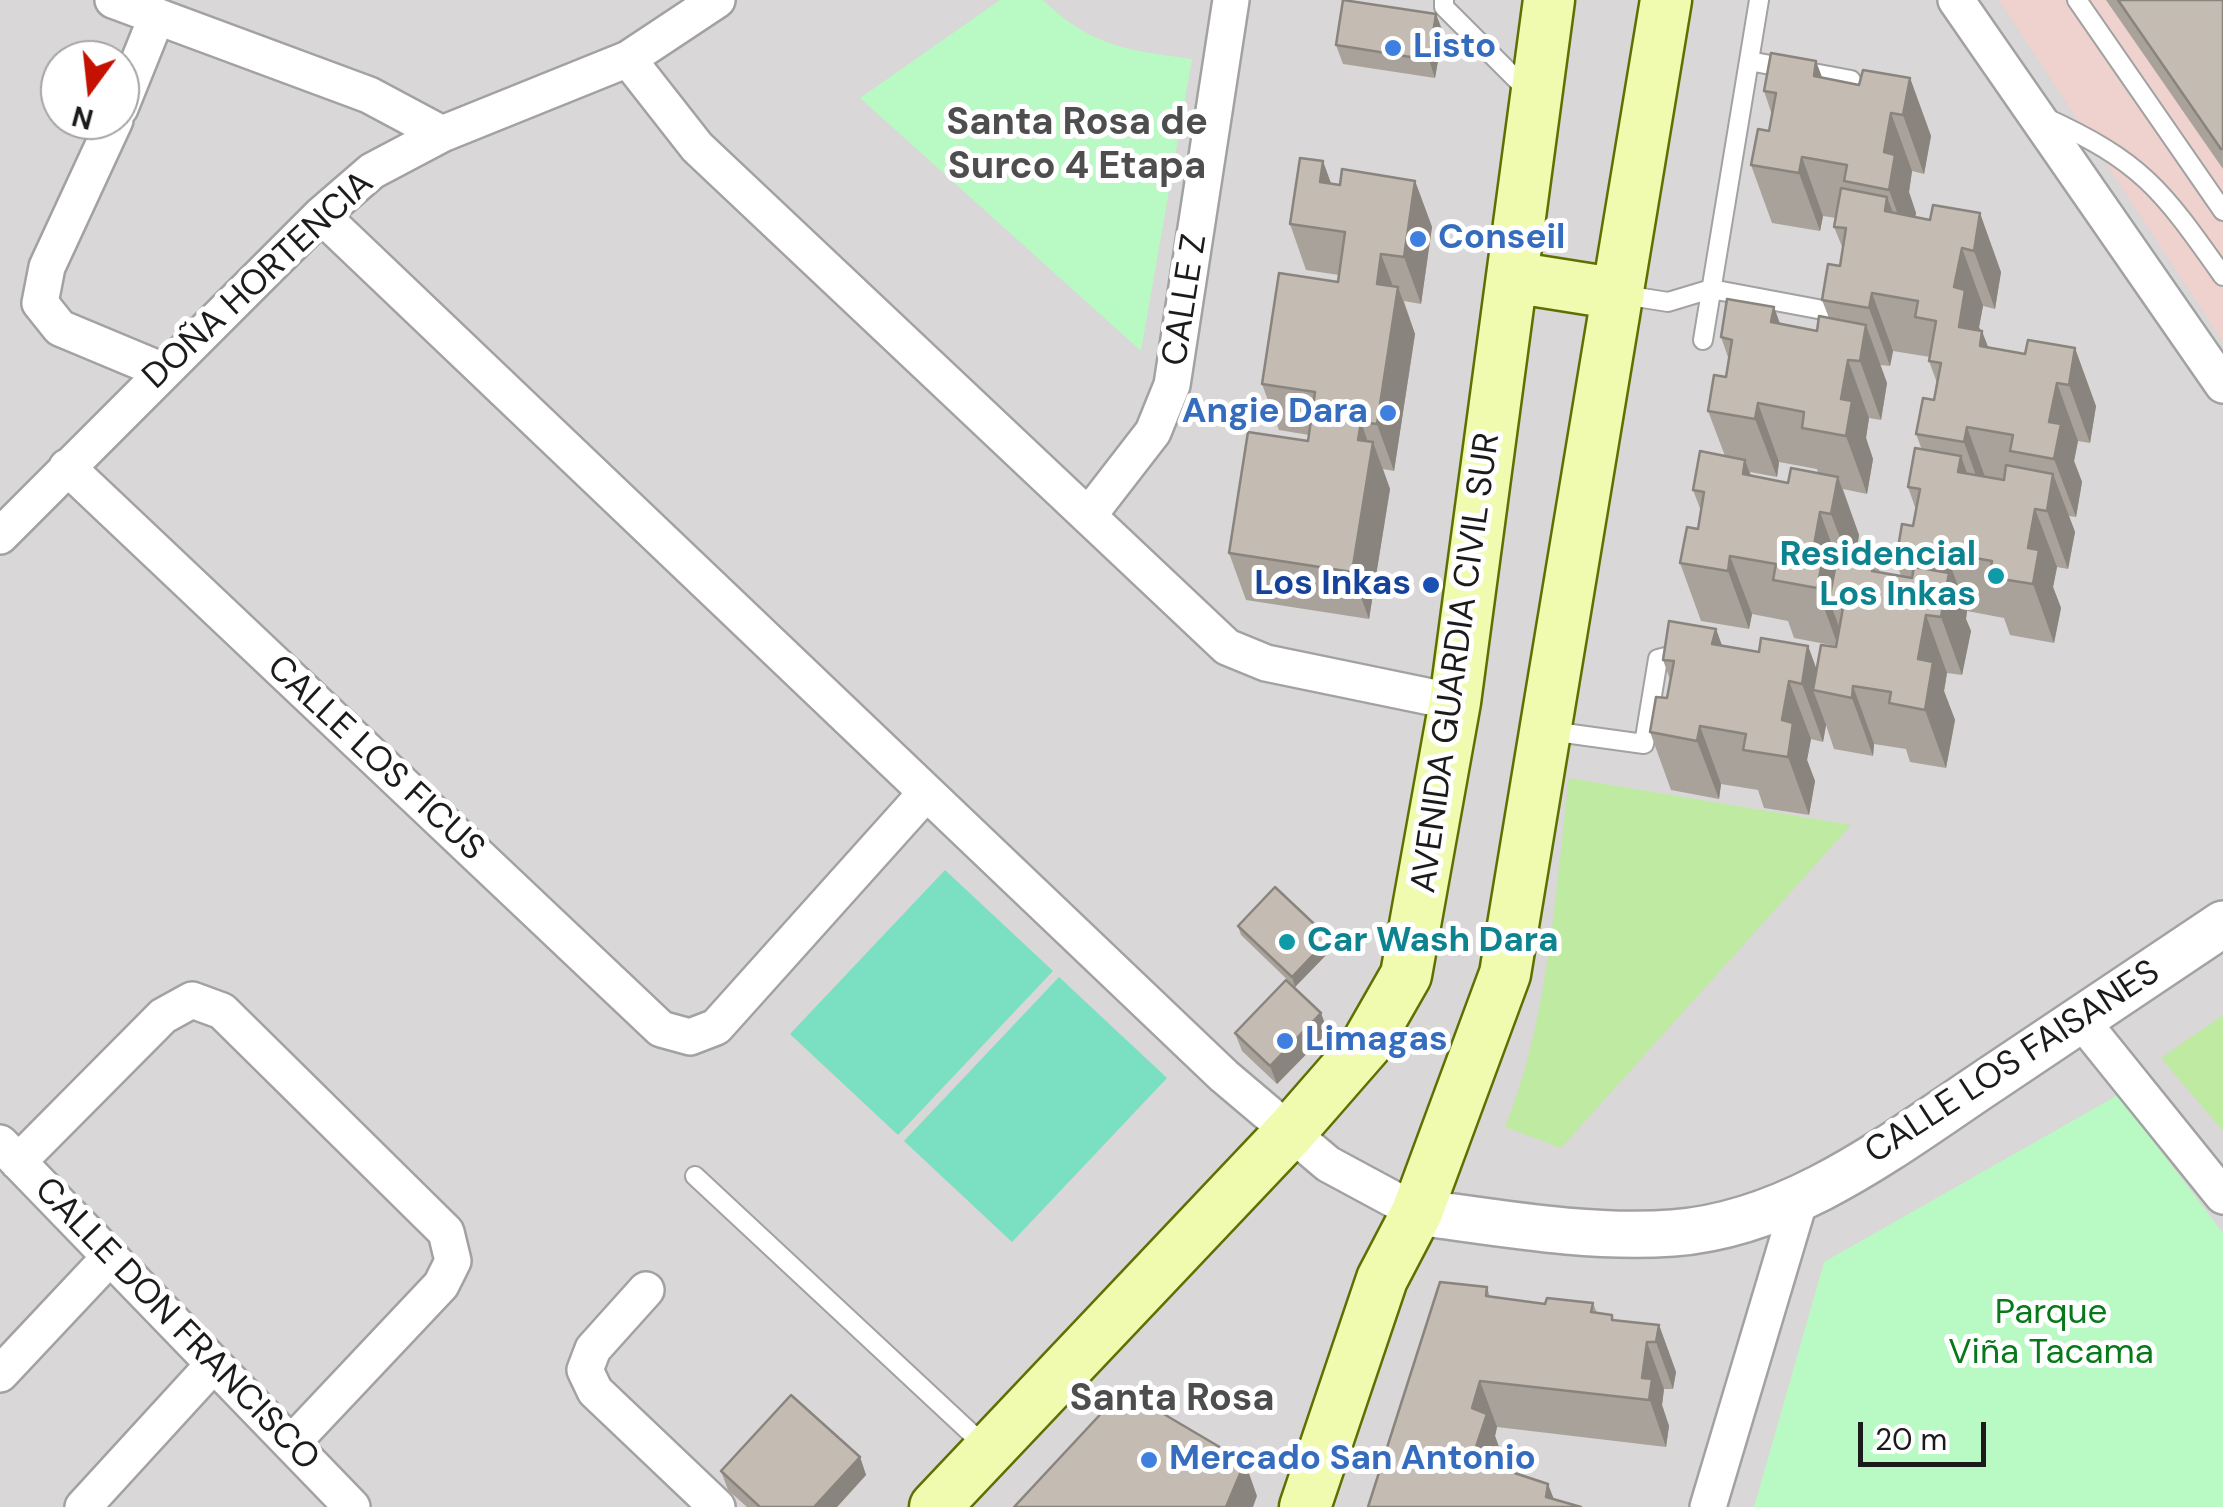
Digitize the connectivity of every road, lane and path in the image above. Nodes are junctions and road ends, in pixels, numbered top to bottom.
1 (113, 0) edge
2 (717, 0) edge
3 (1231, 0) edge
4 (1550, 0) edge
5 (1666, 0) edge
6 (1759, 0) edge
7 (1956, 0) edge
8 (2077, 0) edge
9 (1441, 2) edge
10 (157, 16) junction
11 (140, 58) edge
12 (628, 59) junction
13 (1749, 61) junction
14 (1850, 80) edge
15 (1536, 100) junction
16 (2035, 113) junction
17 (442, 134) junction
18 (106, 140) edge
19 (2184, 188) dead end
20 (2168, 199) junction
21 (2223, 211) edge
22 (321, 215) junction
23 (2223, 276) edge
24 (1512, 278) junction
25 (1711, 289) junction
26 (1619, 294) junction
27 (1838, 314) edge
28 (1703, 340) dead end
29 (163, 371) junction
30 (2222, 381) edge
31 (67, 467) junction
32 (1088, 516) junction
33 (0, 536) edge
34 (1714, 652) edge
35 (1455, 702) junction
36 (1545, 730) junction
37 (926, 793) junction
38 (2223, 924) edge
39 (2081, 1020) junction
40 (1292, 1132) junction
41 (9, 1152) edge
42 (694, 1176) dead end
43 (2223, 1196) edge
44 (1800, 1199) junction
45 (1417, 1212) junction
46 (110, 1257) junction
47 (646, 1290) dead end
48 (214, 1364) junction
49 (0, 1374) edge
50 (290, 1444) junction
51 (989, 1449) junction
52 (83, 1507) edge
53 (352, 1507) edge
54 (717, 1507) edge
55 (935, 1507) edge
56 (1306, 1507) edge
57 (1708, 1507) edge

1 - 10 street
2 - 12 street, DOÑA HORTENCIA
3 - 32 street, CALLE Z
4 - 15 main road, AVENIDA GUARDIA CIVIL SUR
5 - 26 main road
6 - 13 lane
7 - 16 street
8 - 21 lane
9 - 15 lane
10 - 11 street
10 - 17 street
12 - 17 street, DOÑA HORTENCIA
12 - 32 street
13 - 14 lane
13 - 25 lane
15 - 24 main road, AVENIDA GUARDIA CIVIL SUR
16 - 20 lane
16 - 30 street
17 - 22 street, DOÑA HORTENCIA
18 - 29 street
19 - 20 lane
20 - 23 lane
22 - 29 street, DOÑA HORTENCIA
22 - 37 street
24 - 26 main road
24 - 35 main road, AVENIDA GUARDIA CIVIL SUR
25 - 26 lane
25 - 27 lane
25 - 28 lane
26 - 36 main road
29 - 31 street, DOÑA HORTENCIA
31 - 33 street, DOÑA HORTENCIA
31 - 37 street, CALLE LOS FICUS
32 - 35 street
34 - 36 lane
35 - 40 main road, AVENIDA GUARDIA CIVIL SUR
36 - 45 main road
37 - 40 street
38 - 39 street, CALLE LOS FAISANES
39 - 43 street
39 - 44 street, CALLE LOS FAISANES
40 - 45 street
40 - 51 main road, AVENIDA GUARDIA CIVIL SUR
41 - 46 street, CALLE DON FRANCISCO
41 - 50 street
42 - 51 lane
44 - 45 street, CALLE LOS FAISANES
44 - 57 street
45 - 56 main road
46 - 48 street, CALLE DON FRANCISCO
46 - 49 street
47 - 54 street
48 - 50 street, CALLE DON FRANCISCO
48 - 52 street
50 - 53 street, CALLE DON FRANCISCO
51 - 55 main road, AVENIDA GUARDIA CIVIL SUR

